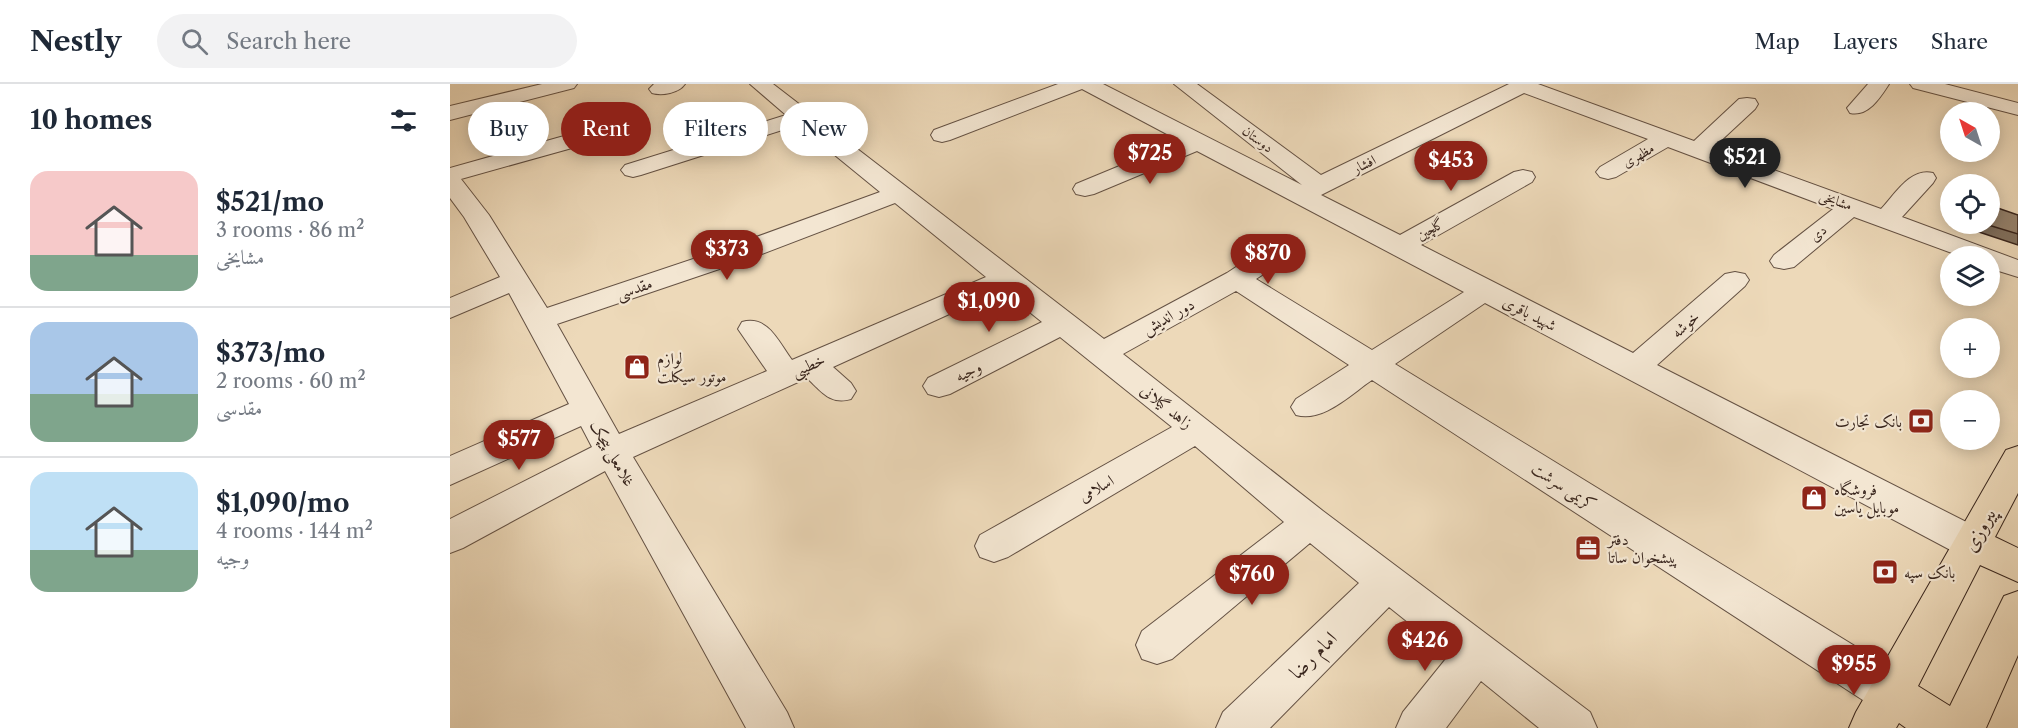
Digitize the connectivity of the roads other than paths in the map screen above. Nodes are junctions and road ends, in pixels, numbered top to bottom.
1 (490, 84) edge
2 (567, 84) edge
3 (760, 84) edge
4 (1077, 84) edge
5 (1087, 84) edge
6 (1222, 84) edge
7 (1879, 84) edge
8 (1920, 84) edge
9 (1533, 86) edge
10 (450, 93) edge
11 (1173, 99) edge
12 (783, 102) edge
13 (1747, 104) dead end
14 (1858, 108) dead end
15 (2018, 109) edge
16 (450, 113) edge
17 (780, 122) edge
18 (942, 135) dead end
19 (1667, 138) junction
20 (1198, 141) junction
21 (561, 144) edge
22 (1698, 149) junction
23 (850, 156) edge
24 (633, 170) dead end
25 (1608, 172) dead end
26 (450, 175) edge
27 (1523, 177) dead end
28 (1923, 178) dead end
29 (1085, 189) dead end
30 (1311, 190) junction
31 (897, 194) junction
32 (456, 199) edge
33 (1852, 206) junction
34 (1886, 219) junction
35 (1400, 246) junction
36 (1958, 246) edge
37 (1275, 254) dead end
38 (1784, 261) dead end
39 (2000, 263) edge
40 (2018, 270) edge
41 (1004, 279) junction
42 (1237, 279) junction
43 (516, 280) junction
44 (1735, 280) dead end
45 (1486, 290) junction
46 (450, 309) edge
47 (540, 320) junction
48 (1062, 324) junction
49 (753, 329) dead end
50 (1100, 354) junction
51 (1374, 364) junction
52 (1636, 368) junction
53 (799, 370) junction
54 (939, 386) dead end
55 (840, 392) dead end
56 (1308, 407) dead end
57 (588, 409) junction
58 (1197, 429) junction
59 (612, 452) junction
60 (2018, 459) edge
61 (450, 471) edge
62 (1310, 522) junction
63 (450, 537) edge
64 (1972, 543) junction
65 (994, 546) dead end
66 (2018, 566) edge
67 (1387, 582) junction
68 (2018, 609) edge
69 (1157, 645) dead end
70 (1477, 652) junction
71 (1881, 711) edge
72 (771, 728) edge
73 (1239, 728) edge
74 (1419, 728) edge
75 (1574, 728) edge
76 (1945, 728) edge
77 (1963, 728) edge

1 - 10 street
2 - 16 street
3 - 12 street, زاهد گیلانی
4 - 18 street
5 - 11 street, شهید باقری
6 - 11 street
7 - 14 street
8 - 15 street
9 - 19 street, مشایخی
9 - 30 street, افشار
11 - 20 street, شهید باقری
11 - 30 street, دوستان
13 - 22 street
17 - 24 street
19 - 22 street, مشایخی
19 - 25 street, مظهری
20 - 29 street
20 - 30 street, شهید باقری
21 - 26 street
22 - 33 street, مشایخی
23 - 31 street, زاهد گیلانی
27 - 35 street, گلچین
28 - 34 street
30 - 35 street, شهید باقری
31 - 41 street, زاهد گیلانی
31 - 47 street, مقدسی
32 - 43 street, غلامعلی پیچک
33 - 34 street, مشایخی
33 - 38 street, دی
34 - 36 street, مشایخی
35 - 45 street, شهید باقری
37 - 42 street, دور اندیش
39 - 40 street
41 - 48 street, زاهد گیلانی
41 - 53 street, خطیبی
42 - 50 street, دور اندیش
42 - 51 street, کریمی سرشت
43 - 46 street
43 - 47 street, غلامعلی پیچک
44 - 52 street, خوشه
45 - 51 street
45 - 52 street, شهید باقری
47 - 57 street, غلامعلی پیچک
48 - 50 street, زاهد گیلانی
48 - 54 street, وجیه
49 - 53 street
50 - 58 street, زاهد گیلانی
51 - 56 street
51 - 71 street, کریمی سرشت
52 - 64 street, شهید باقری
53 - 55 street
53 - 59 street, خطیبی
57 - 59 street, غلامعلی پیچک
57 - 61 street
58 - 62 street, زاهد گیلانی
58 - 65 street, اسلامی
59 - 63 street, خطیبی
59 - 72 street, غلامعلی پیچک
60 - 64 main road, پیروزی
62 - 67 street, زاهد گیلانی
62 - 69 street
64 - 66 main road
64 - 71 main road, پیروزی
67 - 70 street, زاهد گیلانی
67 - 73 street, امام رضا
68 - 77 main road
70 - 74 street
70 - 75 street, زاهد گیلانی
71 - 76 main road

